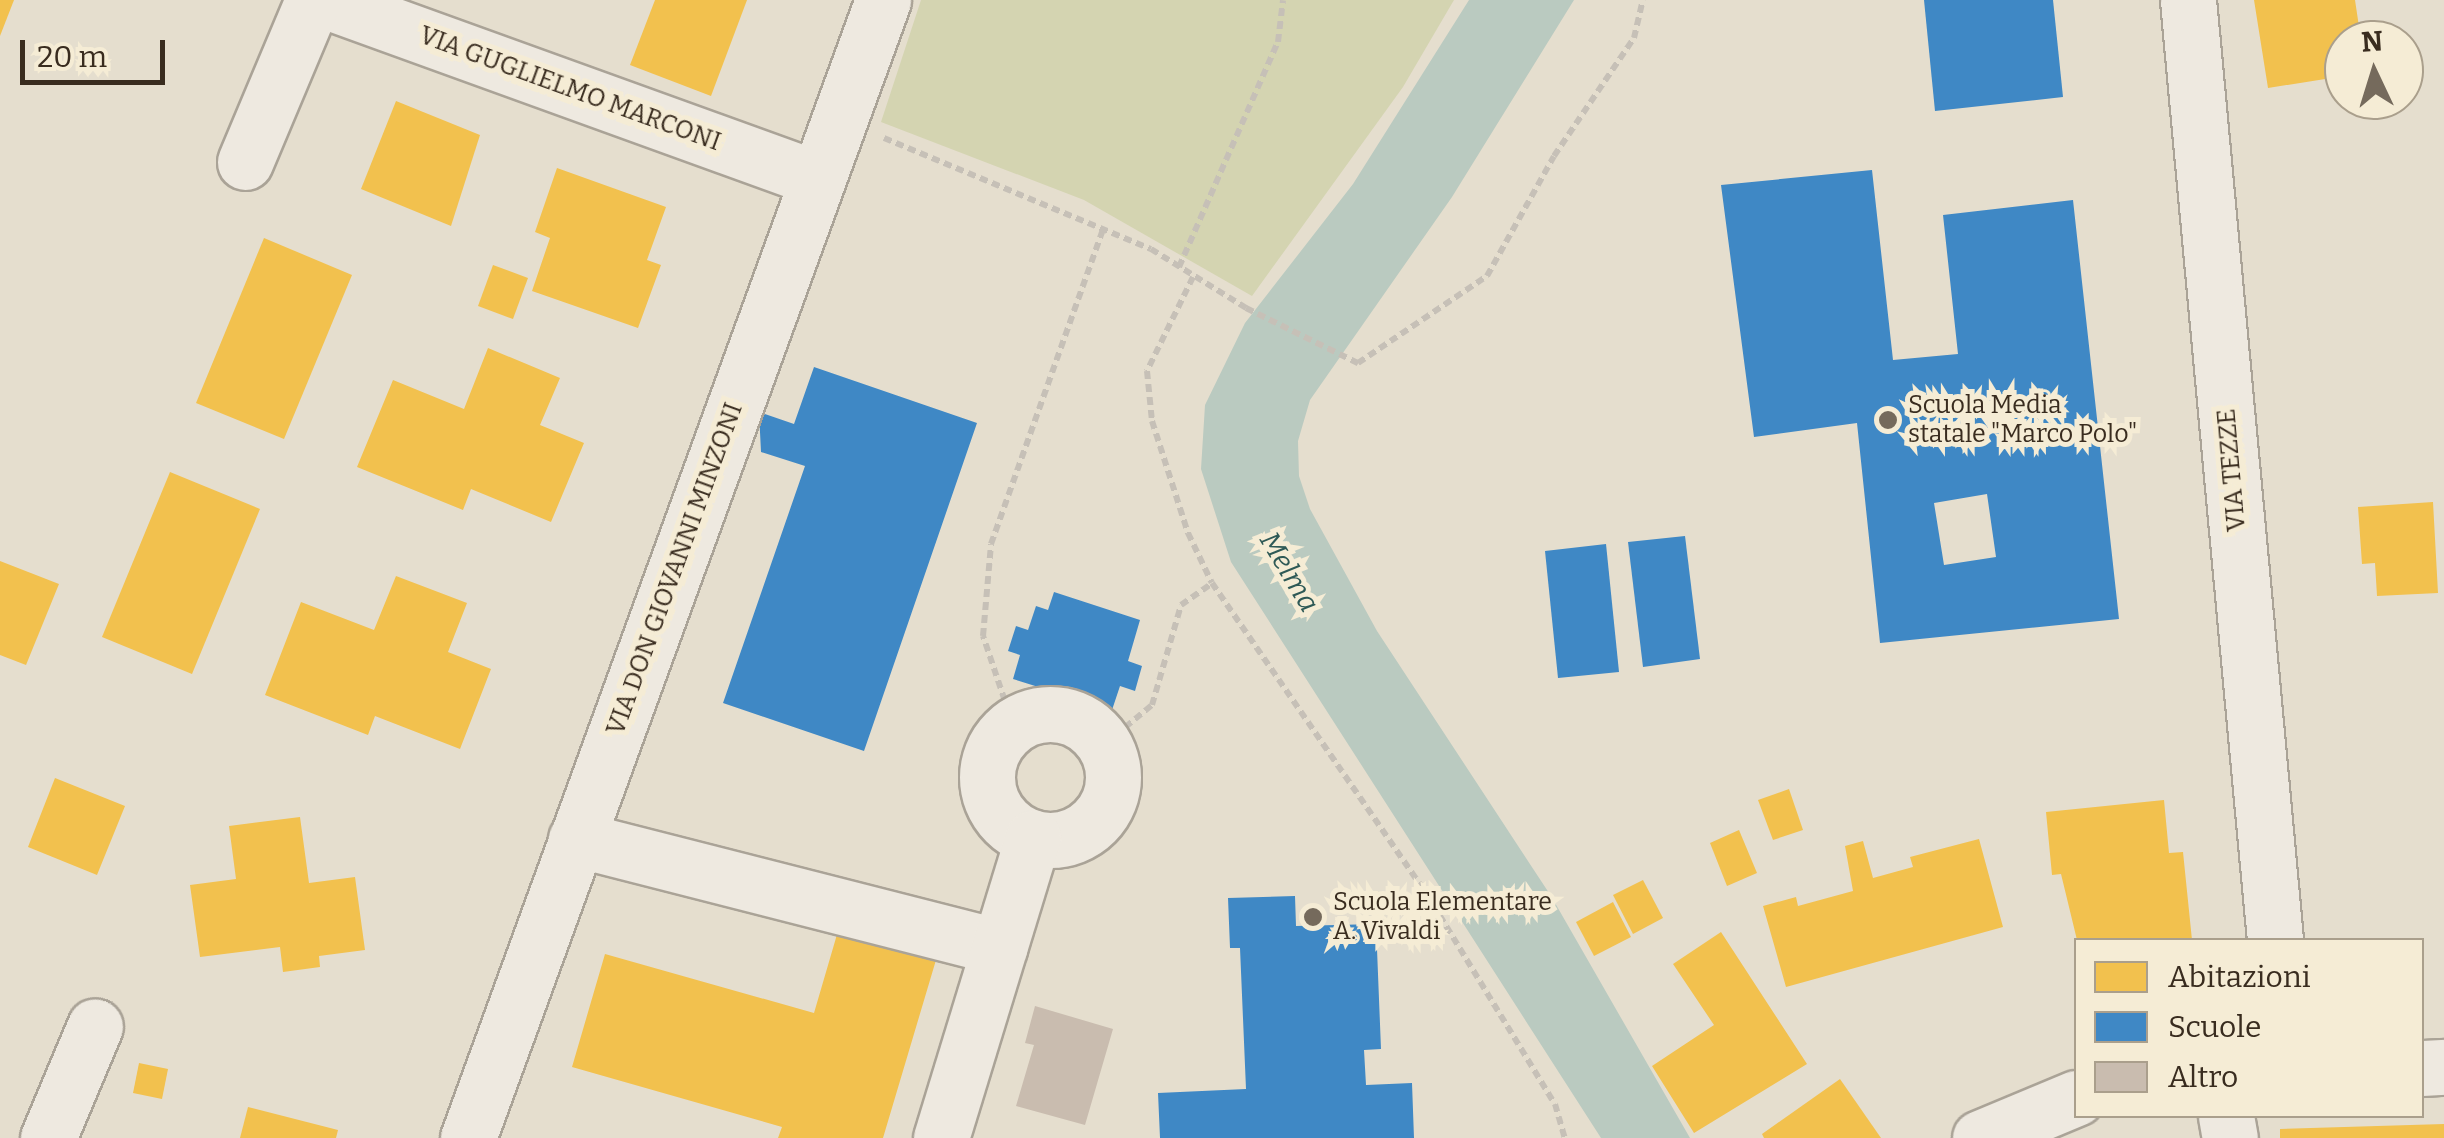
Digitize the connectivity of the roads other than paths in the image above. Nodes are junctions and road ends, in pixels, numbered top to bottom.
1 (313, 0) edge
2 (323, 0) edge
3 (883, 0) edge
4 (2188, 0) edge
5 (245, 162) dead end
6 (818, 179) junction
7 (1033, 838) junction
8 (576, 839) junction
9 (2275, 938) edge
10 (999, 947) junction
11 (95, 1026) dead end
12 (2074, 1099) edge
13 (48, 1138) edge
14 (468, 1138) edge
15 (941, 1138) edge
16 (1980, 1138) edge

1 - 5 street
2 - 6 street, VIA GUGLIELMO MARCONI
3 - 6 street, VIA DON GIOVANNI MINZONI
4 - 9 street, VIA TEZZE
6 - 8 street, VIA DON GIOVANNI MINZONI
7 - 7 street
7 - 10 street
8 - 10 street
8 - 14 street, VIA DON GIOVANNI MINZONI
10 - 15 street
11 - 13 street
12 - 16 street

